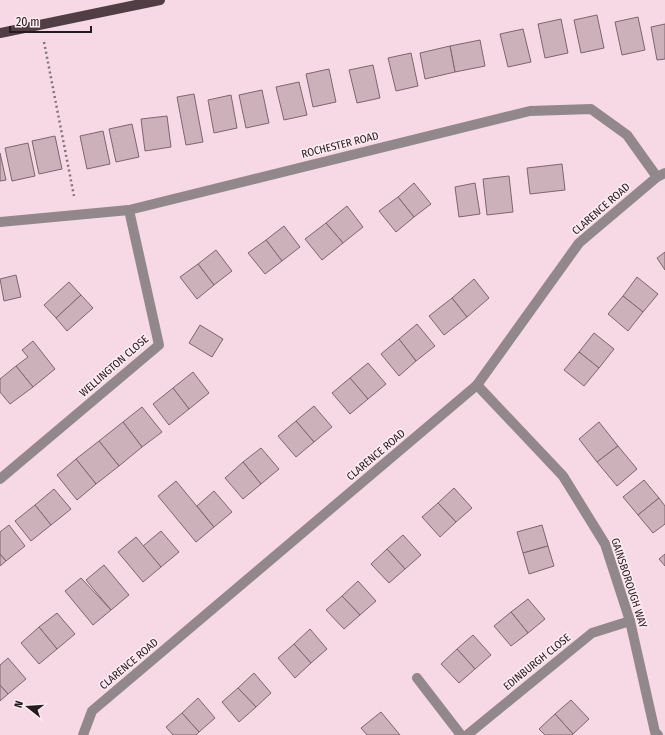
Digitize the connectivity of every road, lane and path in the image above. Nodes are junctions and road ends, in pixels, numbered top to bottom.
1 (160, 0) edge
2 (41, 24) junction
3 (0, 33) edge
4 (661, 175) edge
5 (129, 210) junction
6 (77, 215) junction
7 (0, 222) edge
8 (476, 385) junction
9 (0, 479) edge
10 (630, 621) junction
11 (417, 678) dead end
12 (83, 735) edge
13 (461, 735) edge
14 (467, 735) edge
15 (658, 735) edge

1 - 2 main road
2 - 3 main road
2 - 6 path
4 - 5 street, ROCHESTER ROAD
4 - 8 street, CLARENCE ROAD
5 - 6 street, ROCHESTER ROAD
5 - 9 street, WELLINGTON CLOSE
6 - 7 street, ROCHESTER ROAD
8 - 10 street, GAINSBOROUGH WAY
8 - 12 street, CLARENCE ROAD
10 - 14 street, EDINBURGH CLOSE
10 - 15 street, GAINSBOROUGH WAY
11 - 13 street

